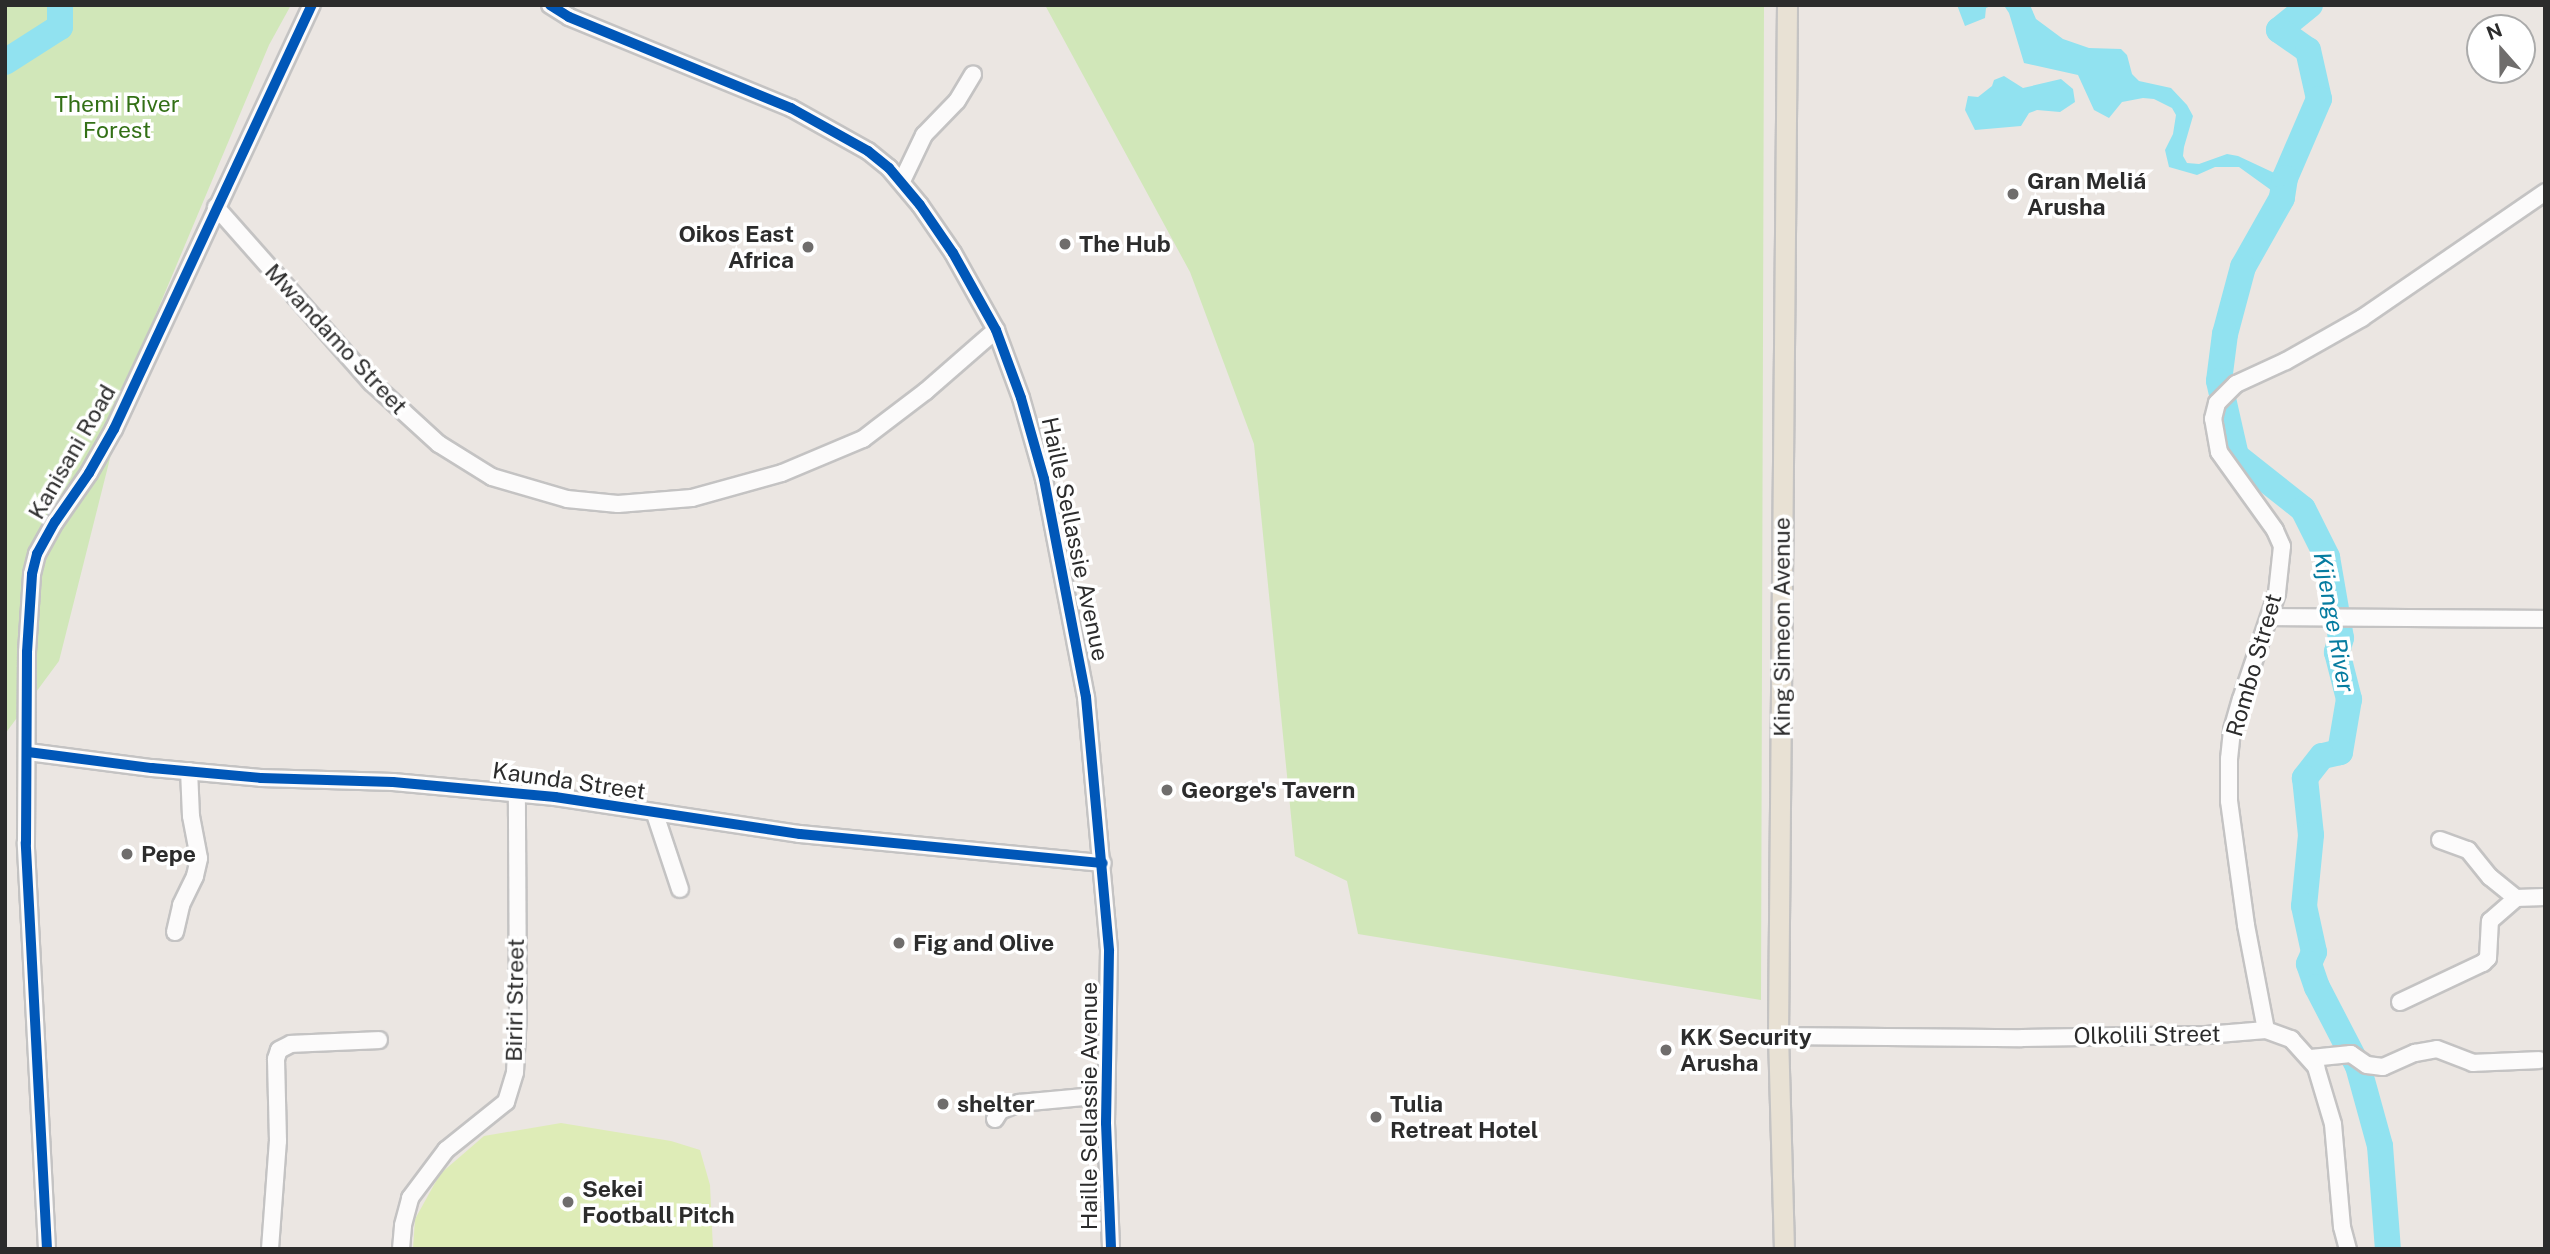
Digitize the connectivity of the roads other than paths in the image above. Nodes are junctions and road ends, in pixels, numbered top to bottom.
1 (312, 5) edge
2 (550, 5) edge
3 (1787, 5) edge
4 (973, 74) dead end
5 (902, 181) junction
6 (2545, 192) edge
7 (216, 207) junction
8 (996, 330) junction
9 (2270, 617) junction
10 (2545, 619) edge
11 (28, 752) junction
12 (189, 771) junction
13 (517, 793) junction
14 (655, 814) junction
15 (2440, 841) dead end
16 (1103, 863) junction
17 (680, 889) dead end
18 (2545, 897) edge
19 (2516, 898) junction
20 (175, 932) dead end
21 (2400, 1002) dead end
22 (2266, 1030) junction
23 (1779, 1036) junction
24 (379, 1040) dead end
25 (2316, 1058) junction
26 (2539, 1060) dead end
27 (1106, 1095) junction
28 (995, 1119) dead end
29 (47, 1249) edge
30 (270, 1249) edge
31 (401, 1249) edge
32 (1111, 1249) edge
33 (1784, 1249) edge
34 (2348, 1249) edge

1 - 7 street, Kanisani Road
2 - 5 street, Haille Sellassie Avenue
3 - 23 main road, King Simeon Avenue
4 - 5 street
5 - 8 street, Haille Sellassie Avenue
6 - 9 street, Rombo Street
7 - 8 street, Mwandamo Street
7 - 11 street, Kanisani Road
8 - 16 street, Haille Sellassie Avenue
9 - 10 street
9 - 22 street, Rombo Street
11 - 12 street, Kaunda Street
11 - 29 street, Kanisani Road
12 - 13 street, Kaunda Street
12 - 20 street
13 - 14 street, Kaunda Street
13 - 31 street, Biriri Street
14 - 16 street, Kaunda Street
14 - 17 street
15 - 19 street
16 - 27 street, Haille Sellassie Avenue
18 - 19 street
19 - 21 street
22 - 23 street, Olkolili Street
22 - 25 street
23 - 33 main road, King Simeon Avenue
24 - 30 street
25 - 26 street
25 - 34 street
27 - 28 street
27 - 32 street, Haille Sellassie Avenue

